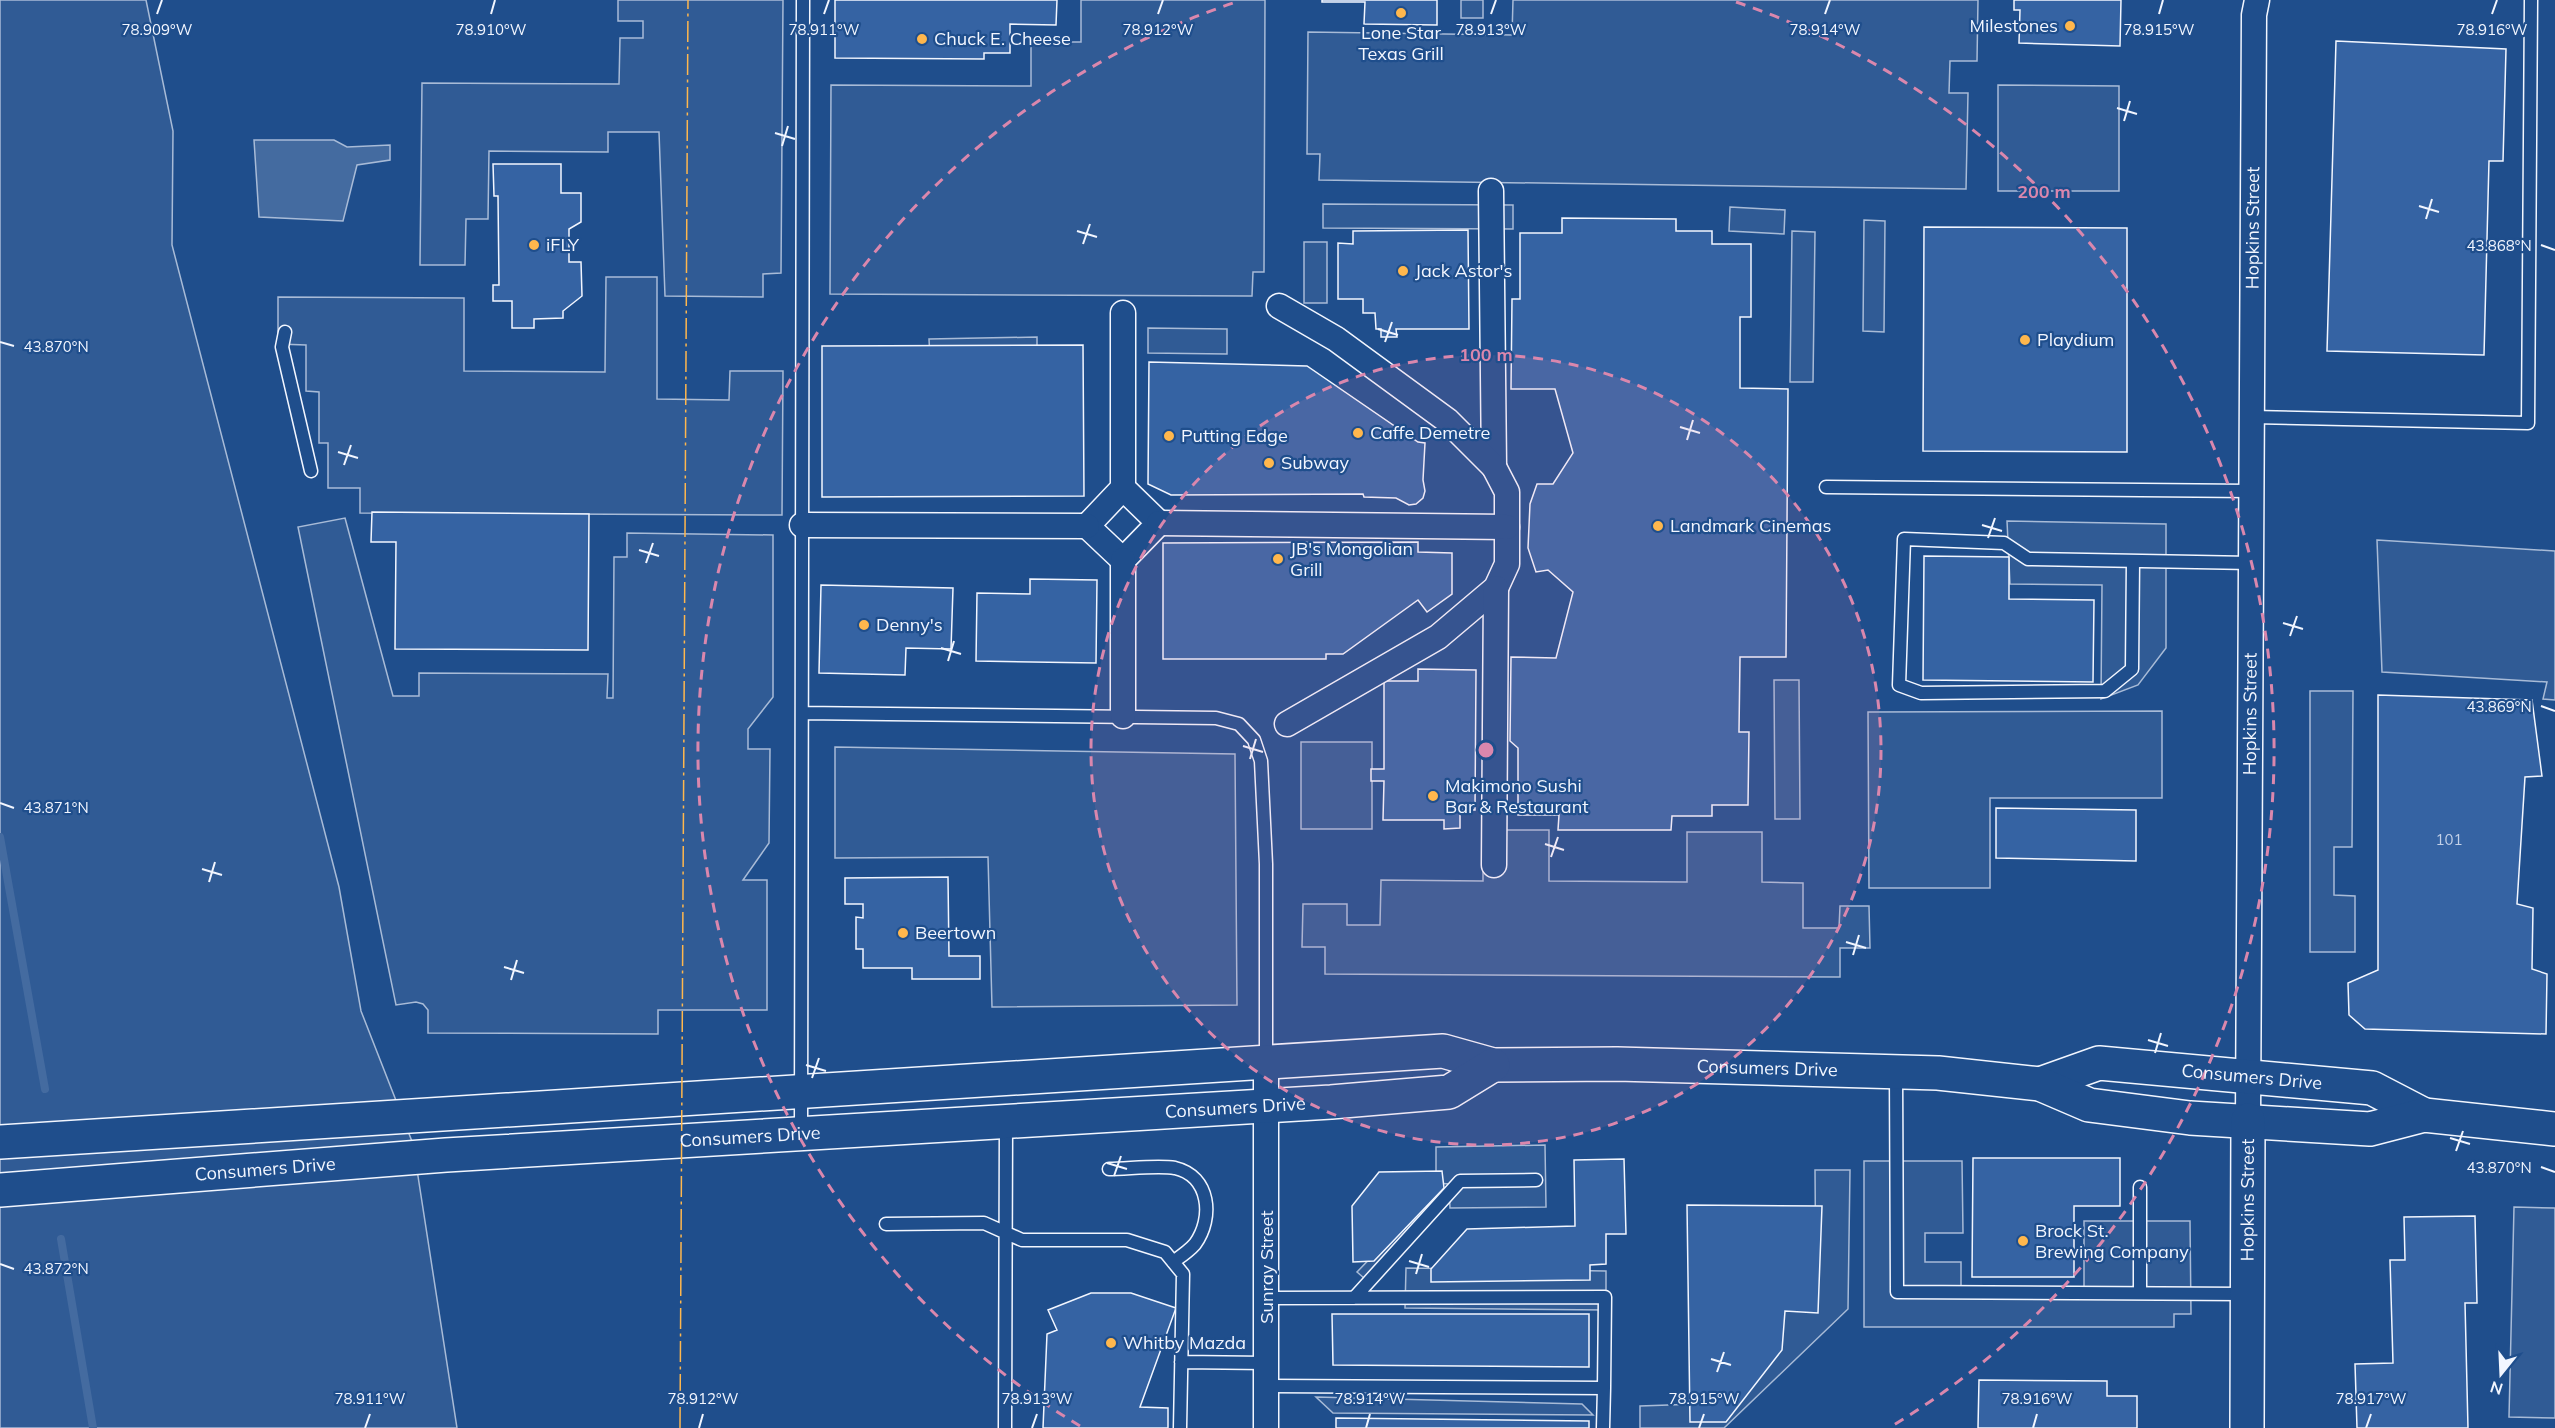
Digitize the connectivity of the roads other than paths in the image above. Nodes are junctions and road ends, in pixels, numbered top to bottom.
1 (802, 0) edge
2 (2257, 0) edge
3 (2531, 0) edge
4 (1491, 191) dead end
5 (1279, 306) dead end
6 (1123, 313) dead end
7 (285, 332) dead end
8 (2252, 417) junction
9 (1494, 467) junction
10 (311, 471) dead end
11 (1826, 487) dead end
12 (1123, 488) junction
13 (2251, 492) junction
14 (1159, 523) junction
15 (802, 525) junction
16 (1087, 526) junction
17 (1507, 527) junction
18 (1123, 560) junction
19 (2133, 561) junction
20 (2251, 563) junction
21 (1496, 588) junction
22 (801, 713) junction
23 (1123, 717) junction
24 (1287, 724) dead end
25 (1494, 865) dead end
26 (1266, 1062) junction
27 (1493, 1065) junction
28 (1896, 1072) junction
29 (2248, 1077) junction
30 (2040, 1083) junction
31 (801, 1091) junction
32 (1266, 1107) junction
33 (2424, 1115) junction
34 (2248, 1120) junction
35 (1006, 1121) junction
36 (2555, 1129) edge
37 (801, 1132) junction
38 (0, 1142) edge
39 (1109, 1169) dead end
40 (1536, 1180) dead end
41 (2140, 1187) dead end
42 (0, 1190) edge
43 (885, 1224) dead end
44 (1005, 1232) junction
45 (1173, 1263) junction
46 (2140, 1293) junction
47 (2247, 1294) junction
48 (1267, 1298) junction
49 (1354, 1298) junction
50 (1181, 1362) junction
51 (1267, 1374) junction
52 (1604, 1388) junction
53 (1005, 1428) edge
54 (1180, 1428) edge
55 (1266, 1428) edge
56 (1603, 1428) edge
57 (2247, 1428) edge

1 - 15 lane
2 - 8 street, Hopkins Street
3 - 8 lane
4 - 9 street
5 - 9 street
6 - 12 street
7 - 10 lane
8 - 13 street, Hopkins Street
9 - 17 street
11 - 13 lane
12 - 14 street
12 - 16 street
13 - 20 street, Hopkins Street
14 - 17 street
14 - 18 street
15 - 16 street
15 - 22 lane
16 - 18 street
17 - 21 street
18 - 23 street
19 - 19 lane
19 - 20 lane
20 - 29 street, Hopkins Street
21 - 24 street
21 - 25 street
22 - 23 lane
22 - 31 lane
23 - 26 lane
26 - 27 main road, Consumers Drive
26 - 31 main road, Consumers Drive
26 - 32 street, Sunray Street
27 - 28 main road, Consumers Drive
27 - 32 main road, Consumers Drive
28 - 30 main road, Consumers Drive
28 - 46 lane
29 - 30 main road, Consumers Drive
29 - 33 main road, Consumers Drive
29 - 34 street, Hopkins Street
30 - 34 main road, Consumers Drive
31 - 37 lane
31 - 38 main road, Consumers Drive
32 - 35 main road, Consumers Drive
32 - 48 street, Sunray Street
33 - 34 main road, Consumers Drive
33 - 36 main road, Consumers Drive
34 - 47 main road, Hopkins Street
35 - 37 main road, Consumers Drive
35 - 44 lane
37 - 42 main road, Consumers Drive
39 - 45 lane
40 - 49 lane
41 - 46 lane
43 - 44 lane
44 - 45 lane
44 - 53 lane
45 - 50 lane
46 - 47 lane
47 - 57 main road, Hopkins Street
48 - 49 lane
48 - 51 street, Sunray Street
49 - 52 lane
50 - 51 lane
50 - 54 lane
51 - 52 lane
51 - 55 street, Sunray Street
52 - 56 lane

